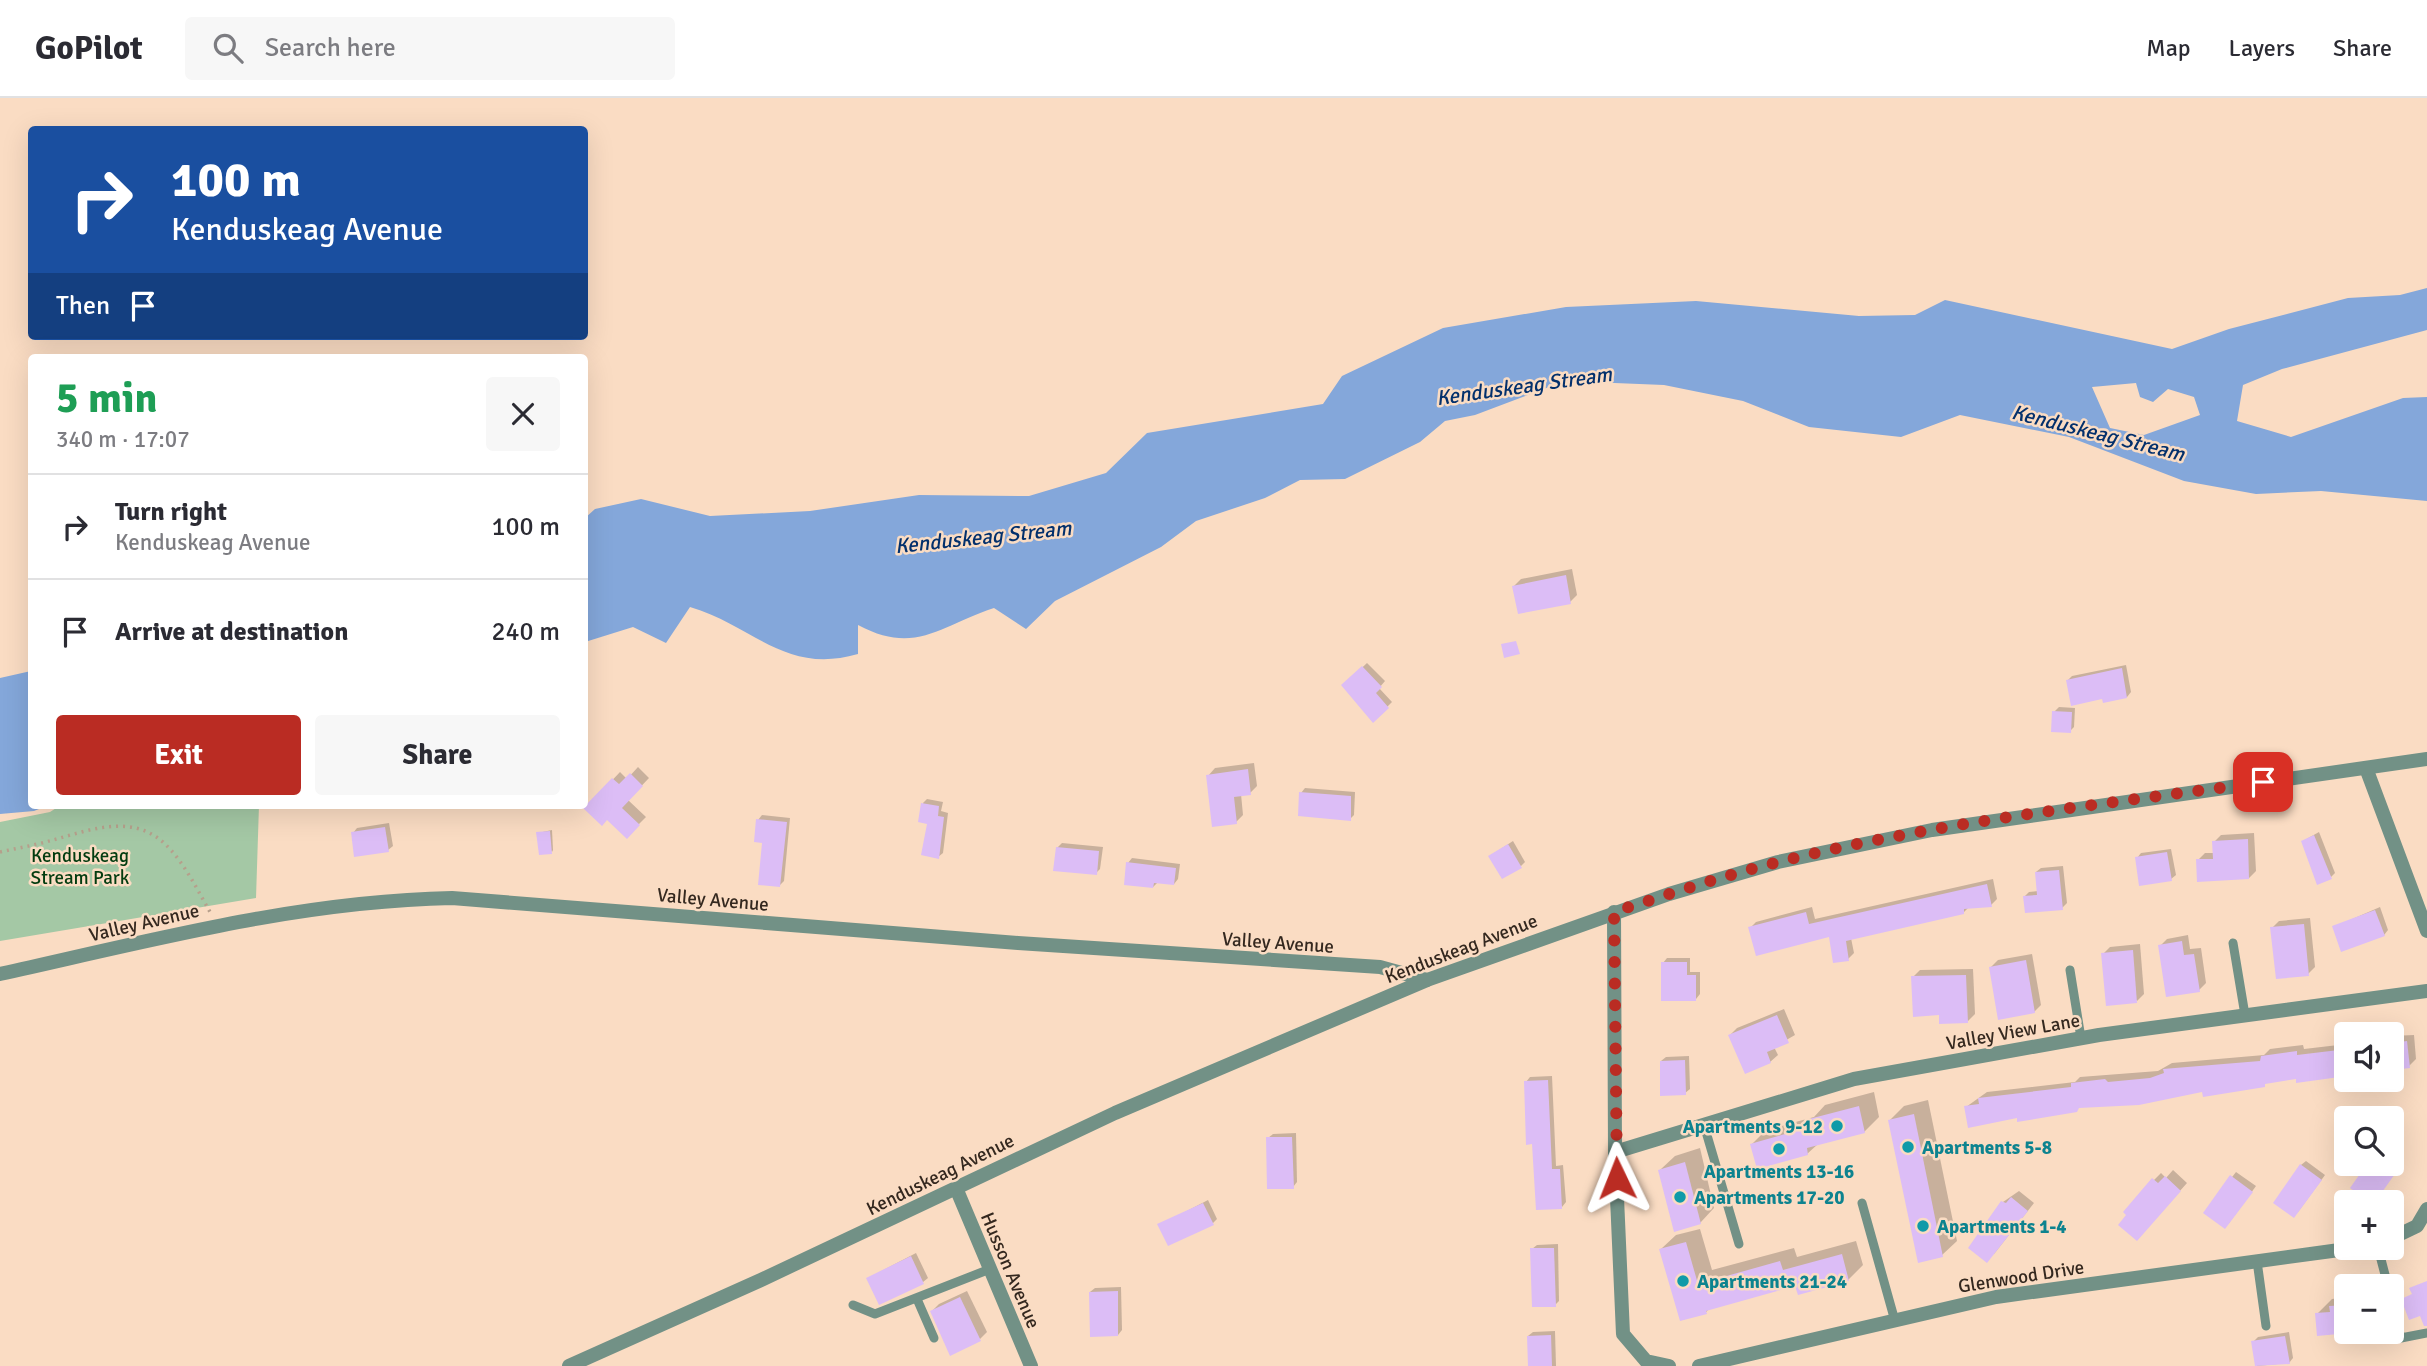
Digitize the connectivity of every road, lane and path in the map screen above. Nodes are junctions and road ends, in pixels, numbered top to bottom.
1 (2427, 759) edge
2 (2366, 768) junction
3 (0, 852) edge
4 (1614, 912) junction
5 (219, 926) junction
6 (2427, 931) edge
7 (2233, 943) dead end
8 (2070, 970) dead end
9 (0, 974) edge
10 (1427, 980) junction
11 (2427, 991) edge
12 (2245, 1016) junction
13 (2081, 1038) junction
14 (1704, 1125) junction
15 (1615, 1152) junction
16 (956, 1188) junction
17 (1862, 1203) dead end
18 (2427, 1209) edge
19 (2404, 1232) edge
20 (1739, 1244) dead end
21 (2334, 1251) edge
22 (2257, 1261) junction
23 (990, 1269) junction
24 (918, 1299) junction
25 (853, 1305) dead end
26 (1895, 1321) junction
27 (2266, 1326) dead end
28 (2427, 1333) edge
29 (934, 1338) dead end
30 (2404, 1338) edge
31 (569, 1366) edge
32 (1031, 1366) edge
33 (1669, 1366) edge
34 (1699, 1366) edge

1 - 2 street, Kenduskeag Avenue
2 - 4 street, Kenduskeag Avenue
2 - 6 street
3 - 5 path
4 - 10 street, Kenduskeag Avenue
4 - 15 street
5 - 9 street, Valley Avenue
5 - 10 street, Valley Avenue
7 - 12 lane
8 - 13 lane
10 - 16 street, Kenduskeag Avenue
11 - 12 street, Valley View Lane
12 - 13 street, Valley View Lane
13 - 14 street, Valley View Lane
14 - 15 street, Valley View Lane
14 - 20 lane
15 - 33 street
16 - 23 street, Husson Avenue
16 - 31 street, Kenduskeag Avenue
17 - 26 lane
18 - 19 street
21 - 22 street, Glenwood Drive
22 - 26 street, Glenwood Drive
22 - 27 lane
23 - 24 lane
23 - 32 street, Husson Avenue
24 - 25 lane
24 - 29 lane
26 - 34 street, Glenwood Drive
28 - 30 lane

